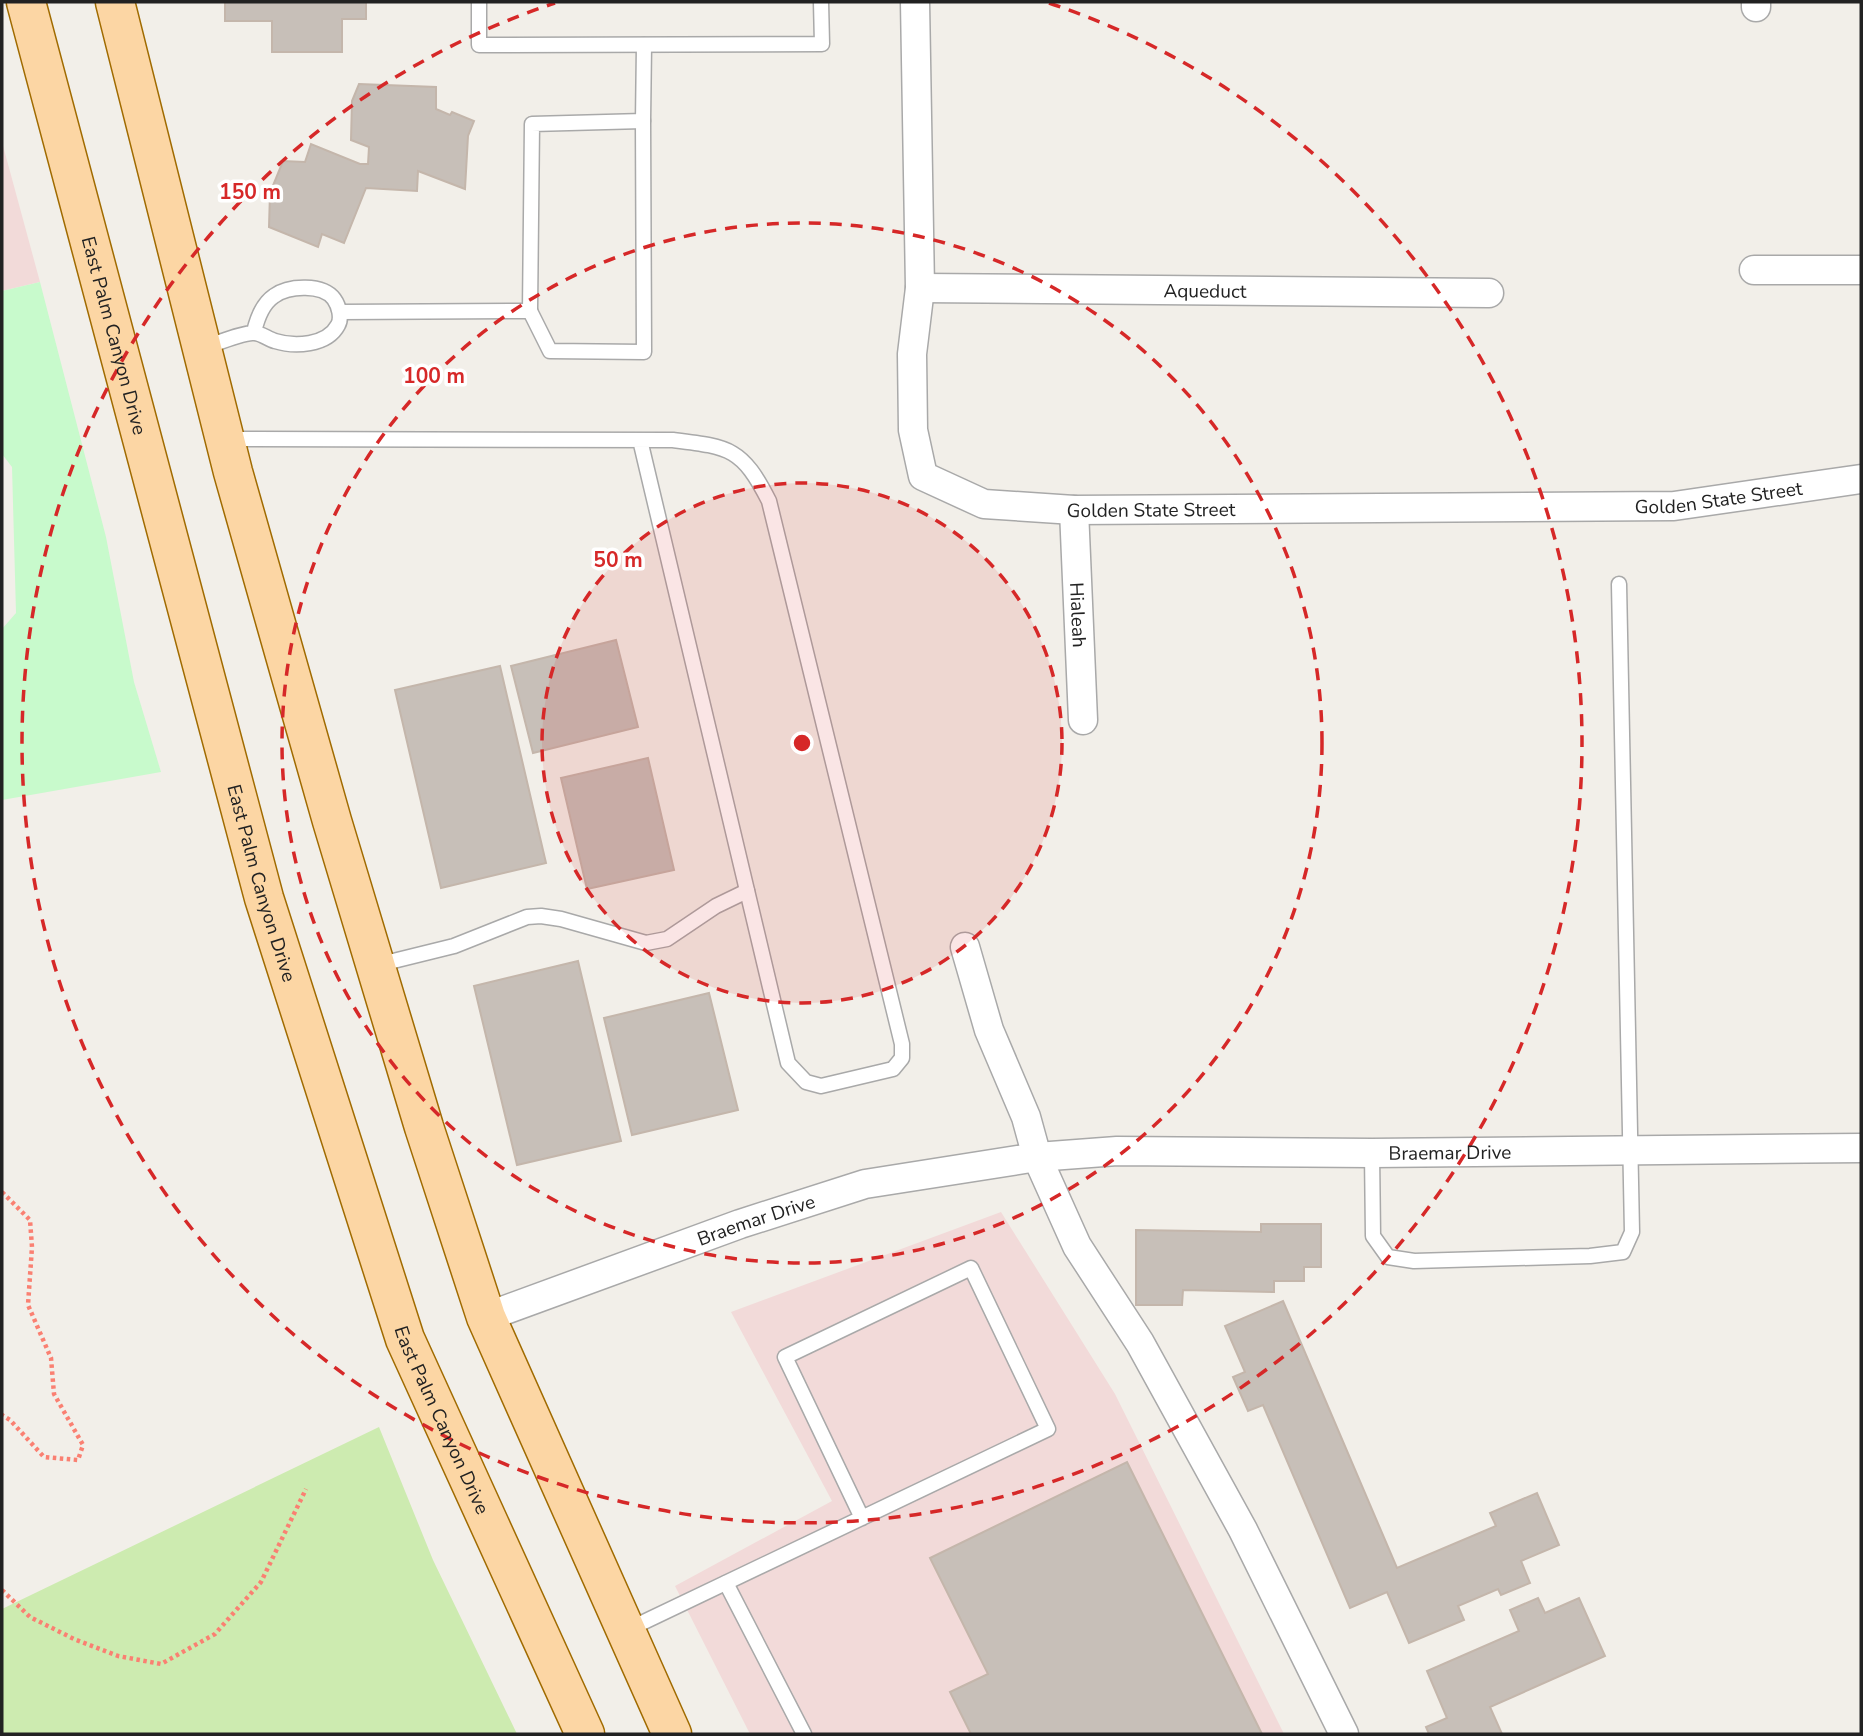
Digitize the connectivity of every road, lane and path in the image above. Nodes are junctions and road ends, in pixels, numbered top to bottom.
1 (26, 2) edge
2 (115, 2) edge
3 (479, 2) edge
4 (821, 2) edge
5 (915, 2) edge
6 (644, 45) junction
7 (643, 121) junction
8 (1754, 270) dead end
9 (1861, 270) edge
10 (920, 288) junction
11 (1489, 293) dead end
12 (530, 311) junction
13 (340, 312) junction
14 (254, 332) junction
15 (202, 349) junction
16 (224, 439) junction
17 (640, 440) junction
18 (1861, 479) edge
19 (1074, 510) junction
20 (1619, 584) dead end
21 (1083, 720) dead end
22 (747, 891) junction
23 (965, 947) dead end
24 (375, 965) junction
25 (1861, 1148) edge
26 (1631, 1151) junction
27 (1372, 1153) junction
28 (1037, 1157) junction
29 (2, 1192) edge
30 (486, 1317) junction
31 (2, 1415) edge
32 (306, 1489) dead end
33 (863, 1518) junction
34 (726, 1583) junction
35 (2, 1590) edge
36 (626, 1631) junction
37 (585, 1734) edge
38 (672, 1734) edge
39 (804, 1734) edge
40 (1344, 1734) edge

1 - 37 main road, East Palm Canyon Drive
2 - 15 main road
3 - 6 lane
4 - 6 lane
5 - 10 street, Golden State Street
6 - 7 lane
7 - 12 lane
7 - 12 lane
8 - 9 street
10 - 11 street, Aqueduct
10 - 19 street, Golden State Street
12 - 13 lane
13 - 14 lane
13 - 14 lane
14 - 15 lane
15 - 16 main road
16 - 17 lane
16 - 24 main road
17 - 22 lane
17 - 22 lane
18 - 19 street, Golden State Street
19 - 21 street, Hialeah
20 - 26 lane
22 - 24 lane
23 - 28 street
24 - 30 main road
25 - 26 street, Braemar Drive
26 - 27 street, Braemar Drive
26 - 27 lane
27 - 28 street, Braemar Drive
28 - 30 street, Braemar Drive
28 - 40 street
29 - 31 path
30 - 36 main road
32 - 35 path
33 - 33 lane
33 - 34 lane
34 - 36 lane
34 - 39 lane
36 - 38 main road

